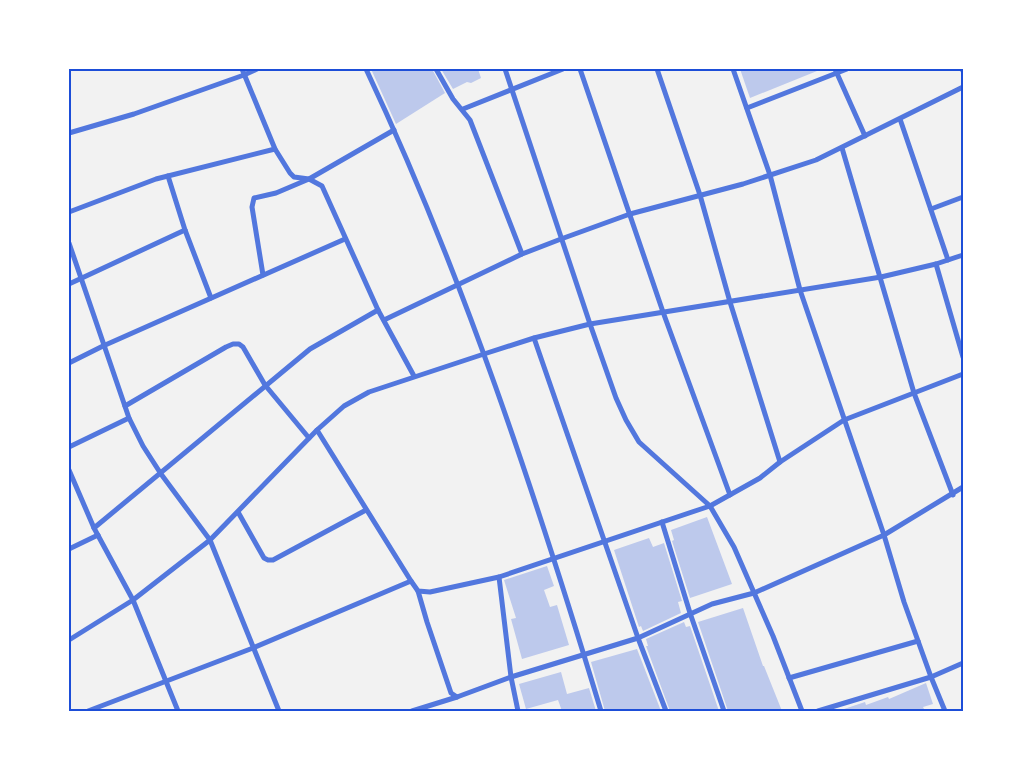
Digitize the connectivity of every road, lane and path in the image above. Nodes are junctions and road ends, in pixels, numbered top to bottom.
1 (242, 69) edge
2 (257, 69) edge
3 (366, 69) edge
4 (436, 69) edge
5 (505, 69) edge
6 (563, 69) edge
7 (580, 69) edge
8 (656, 69) edge
9 (733, 69) edge
10 (847, 69) edge
11 (836, 71) edge
12 (244, 75) junction
13 (963, 87) edge
14 (512, 89) junction
15 (747, 108) junction
16 (462, 109) junction
17 (900, 119) junction
18 (394, 130) junction
19 (69, 133) edge
20 (865, 136) junction
21 (842, 148) junction
22 (275, 149) junction
23 (770, 175) junction
24 (168, 176) junction
25 (308, 179) junction
26 (700, 194) junction
27 (963, 197) edge
28 (931, 209) junction
29 (69, 212) edge
30 (630, 214) junction
31 (185, 230) junction
32 (345, 239) junction
33 (561, 239) junction
34 (69, 243) edge
35 (522, 254) junction
36 (963, 255) edge
37 (948, 260) junction
38 (936, 264) junction
39 (263, 275) junction
40 (881, 277) junction
41 (80, 278) junction
42 (69, 284) edge
43 (457, 285) junction
44 (800, 290) junction
45 (211, 298) junction
46 (730, 302) junction
47 (378, 310) junction
48 (663, 312) junction
49 (384, 320) junction
50 (590, 324) junction
51 (534, 338) junction
52 (103, 346) junction
53 (484, 354) junction
54 (963, 357) edge
55 (69, 363) edge
56 (963, 374) edge
57 (414, 376) junction
58 (265, 385) junction
59 (914, 393) junction
60 (125, 406) junction
61 (129, 418) junction
62 (844, 420) junction
63 (317, 430) junction
64 (310, 438) junction
65 (69, 447) edge
66 (780, 462) junction
67 (69, 473) edge
68 (161, 474) junction
69 (963, 487) edge
70 (730, 495) junction
71 (953, 495) junction
72 (710, 506) junction
73 (366, 510) junction
74 (238, 512) junction
75 (662, 522) junction
76 (94, 528) junction
77 (98, 535) junction
78 (884, 535) junction
79 (210, 540) junction
80 (606, 541) junction
81 (69, 549) edge
82 (553, 558) junction
83 (500, 577) junction
84 (411, 582) junction
85 (418, 591) junction
86 (754, 593) junction
87 (133, 600) junction
88 (690, 613) junction
89 (638, 638) junction
90 (69, 640) edge
91 (918, 641) junction
92 (253, 648) junction
93 (584, 654) junction
94 (963, 663) edge
95 (511, 677) junction
96 (931, 677) junction
97 (789, 678) junction
98 (166, 680) junction
99 (457, 697) junction
100 (88, 711) edge
101 (178, 711) edge
102 (278, 711) edge
103 (412, 711) edge
104 (518, 711) edge
105 (601, 711) edge
106 (666, 711) edge
107 (724, 711) edge
108 (802, 711) edge
109 (818, 711) edge
110 (945, 711) edge

1 - 12 street
2 - 12 street
3 - 18 street
4 - 16 street
5 - 14 street
6 - 14 street
7 - 30 street
8 - 26 street
9 - 15 street
10 - 11 street
11 - 15 street
11 - 20 street
12 - 19 street
12 - 22 street
13 - 17 street
14 - 16 street
14 - 33 street
15 - 23 street
16 - 35 street
17 - 20 street
17 - 28 street
18 - 25 street
18 - 43 street
20 - 21 street
21 - 23 street
21 - 40 street
22 - 24 street
22 - 25 street
23 - 26 street
23 - 44 street
24 - 29 street
24 - 31 street
25 - 32 street
25 - 39 street
26 - 30 street
26 - 46 street
27 - 28 street
28 - 37 street
30 - 33 street
30 - 48 street
31 - 41 street
31 - 45 street
32 - 39 street
32 - 47 street
33 - 35 street
33 - 50 street
34 - 41 street
35 - 43 street
36 - 37 street
37 - 38 street
38 - 40 street
38 - 54 street
39 - 45 street
40 - 44 street
40 - 59 street
41 - 42 street
41 - 52 street
43 - 49 street
43 - 53 street
44 - 46 street
44 - 62 street
45 - 52 street
46 - 48 street
46 - 66 street
47 - 49 street
47 - 58 street
48 - 50 street
48 - 70 street
49 - 57 street
50 - 51 street
50 - 72 street
51 - 53 street
51 - 80 street
52 - 55 street
52 - 60 street
53 - 57 street
53 - 82 street
56 - 59 street
57 - 63 street
58 - 60 street
58 - 64 street
58 - 68 street
59 - 62 street
59 - 71 street
60 - 61 street
61 - 65 street
61 - 68 street
62 - 66 street
62 - 78 street
63 - 64 street
63 - 73 street
64 - 74 street
66 - 70 street
67 - 76 street
68 - 76 street
68 - 79 street
69 - 71 street
70 - 72 street
71 - 78 street
72 - 75 street
72 - 86 street
73 - 74 street
73 - 84 street
74 - 79 street
75 - 80 street
75 - 88 street
76 - 77 street
77 - 81 street
77 - 87 street
78 - 86 street
78 - 91 street
79 - 87 street
79 - 92 street
80 - 82 street
80 - 89 street
82 - 83 street
82 - 93 street
83 - 85 street
83 - 95 street
84 - 85 street
84 - 92 street
85 - 99 street
86 - 88 street
86 - 97 street
87 - 90 street
87 - 98 street
88 - 89 street
88 - 107 street
89 - 93 street
89 - 106 street
91 - 96 street
91 - 97 street
92 - 98 street
92 - 102 street
93 - 95 street
93 - 105 street
94 - 96 street
95 - 99 street
95 - 104 street
96 - 109 street
96 - 110 street
97 - 108 street
98 - 100 street
98 - 101 street
99 - 103 street

